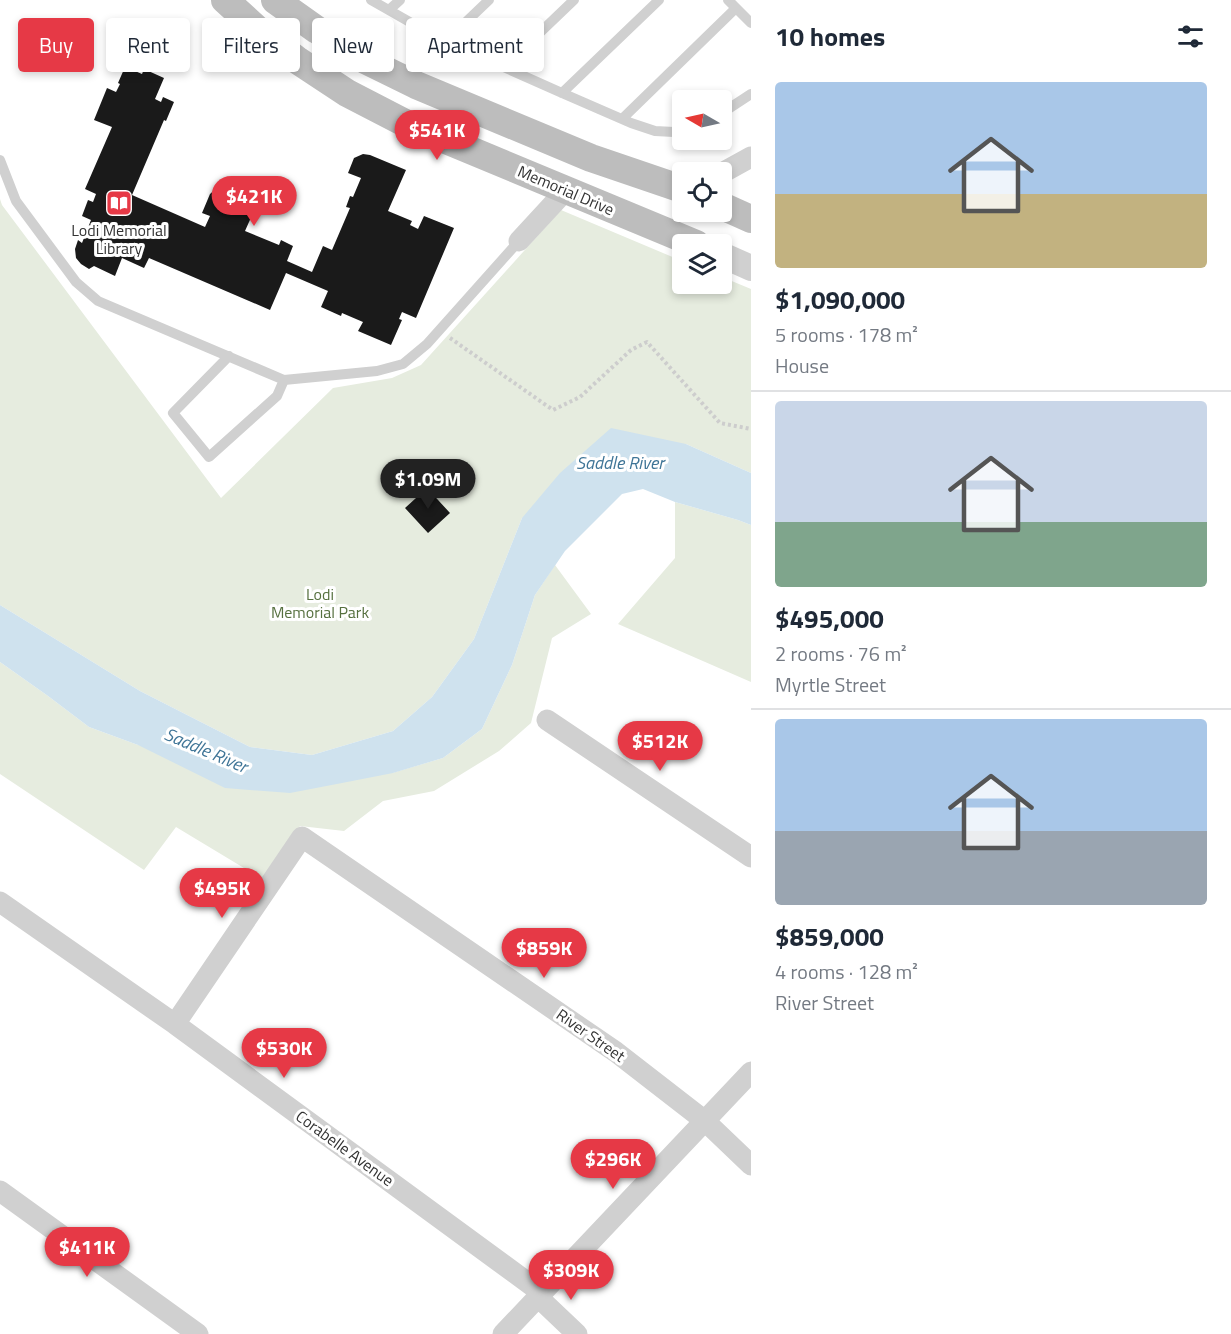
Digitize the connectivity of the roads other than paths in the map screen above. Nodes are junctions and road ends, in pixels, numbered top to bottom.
1 (225, 0) edge
2 (275, 0) edge
3 (371, 0) edge
4 (400, 0) edge
5 (489, 0) edge
6 (574, 0) edge
7 (659, 0) edge
8 (732, 4) edge
9 (389, 10) junction
10 (470, 18) edge
11 (406, 19) edge
12 (751, 23) edge
13 (544, 29) edge
14 (515, 72) edge
15 (562, 93) junction
16 (751, 94) edge
17 (732, 106) edge
18 (622, 119) junction
19 (672, 132) edge
20 (751, 157) edge
21 (2, 164) edge
22 (732, 167) edge
23 (672, 183) edge
24 (566, 190) junction
25 (672, 234) edge
26 (519, 241) joint
27 (732, 259) edge
28 (751, 268) edge
29 (229, 356) junction
30 (284, 380) junction
31 (547, 720) dead end
32 (751, 857) edge
33 (0, 902) edge
34 (175, 1024) junction
35 (751, 1072) edge
36 (705, 1121) junction
37 (751, 1165) edge
38 (0, 1191) edge
39 (540, 1295) junction
40 (198, 1334) edge
41 (503, 1334) edge
42 (577, 1334) edge

1 - 24 main road, Memorial Drive
2 - 23 main road
3 - 9 lane
4 - 9 lane
5 - 10 lane
6 - 13 lane
7 - 15 lane
8 - 12 lane
8 - 18 lane
9 - 11 lane
14 - 15 lane
15 - 18 lane
16 - 17 lane
18 - 19 lane
20 - 22 street
21 - 29 lane
24 - 25 main road, Memorial Drive
24 - 26 street
26 - 30 lane
27 - 28 street
29 - 30 lane
29 - 30 lane
31 - 32 street
33 - 34 street, Corabelle Avenue
34 - 36 street, River Street
34 - 39 street, Corabelle Avenue
35 - 36 street
36 - 37 street, River Street
36 - 39 street
38 - 40 street
39 - 41 street
39 - 42 street, Corabelle Avenue

